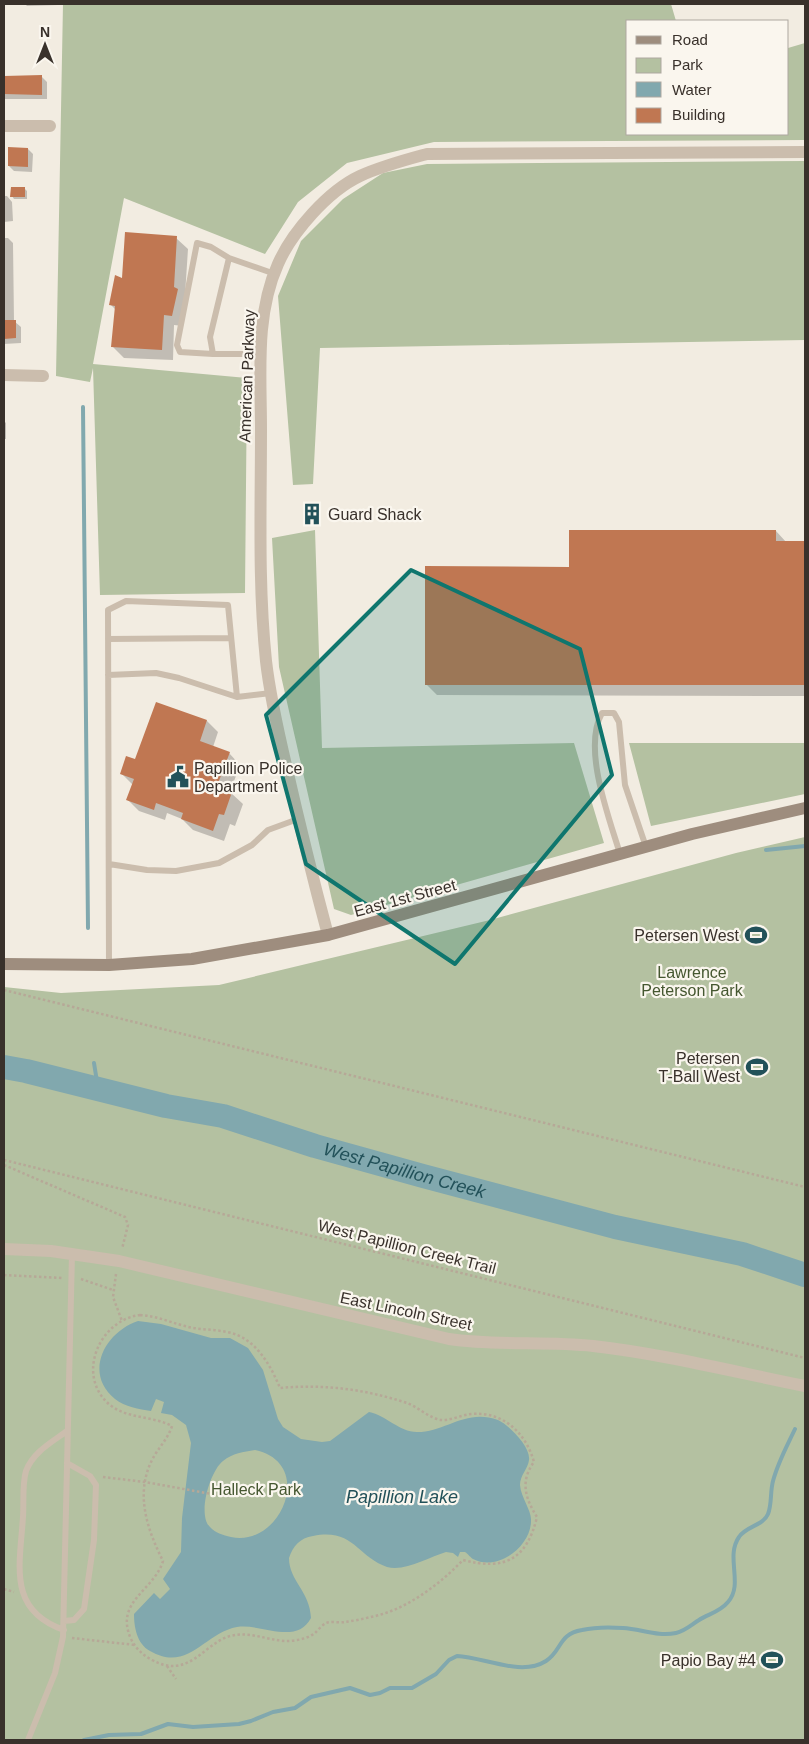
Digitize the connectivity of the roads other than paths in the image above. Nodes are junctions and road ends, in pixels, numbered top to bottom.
1 (4, 126) edge
2 (50, 126) dead end
3 (805, 152) edge
4 (229, 258) junction
5 (275, 274) junction
6 (213, 354) junction
7 (261, 354) junction
8 (4, 375) edge
9 (43, 376) dead end
10 (231, 638) junction
11 (108, 639) junction
12 (108, 675) junction
13 (271, 693) junction
14 (237, 697) junction
15 (805, 808) edge
16 (298, 818) junction
17 (646, 847) junction
18 (620, 854) junction
19 (108, 864) junction
20 (328, 935) junction
21 (4, 964) edge
22 (109, 965) junction
23 (4, 1249) edge
24 (72, 1254) junction
25 (805, 1386) edge
26 (67, 1431) junction
27 (67, 1463) junction
28 (64, 1621) junction
29 (63, 1634) junction
30 (28, 1740) edge

1 - 2 street
3 - 5 street, American Parkway
4 - 5 lane
4 - 6 lane
4 - 6 lane
5 - 7 street, American Parkway
6 - 7 lane
7 - 13 street, American Parkway
8 - 9 street
10 - 11 lane
10 - 11 lane
10 - 14 lane
11 - 12 lane
12 - 14 lane
12 - 19 lane
13 - 14 lane
13 - 16 street, American Parkway
15 - 17 main road, East 1st Street
16 - 19 lane
16 - 20 street, American Parkway
17 - 18 main road, East 1st Street
17 - 18 lane
18 - 20 main road, East 1st Street
19 - 22 lane
20 - 22 main road, East 1st Street
21 - 22 main road, East 1st Street
23 - 24 street, East Lincoln Street
24 - 25 street, East Lincoln Street
24 - 26 lane
26 - 27 lane
26 - 29 lane
27 - 28 lane
27 - 28 lane
28 - 29 lane
29 - 30 lane

